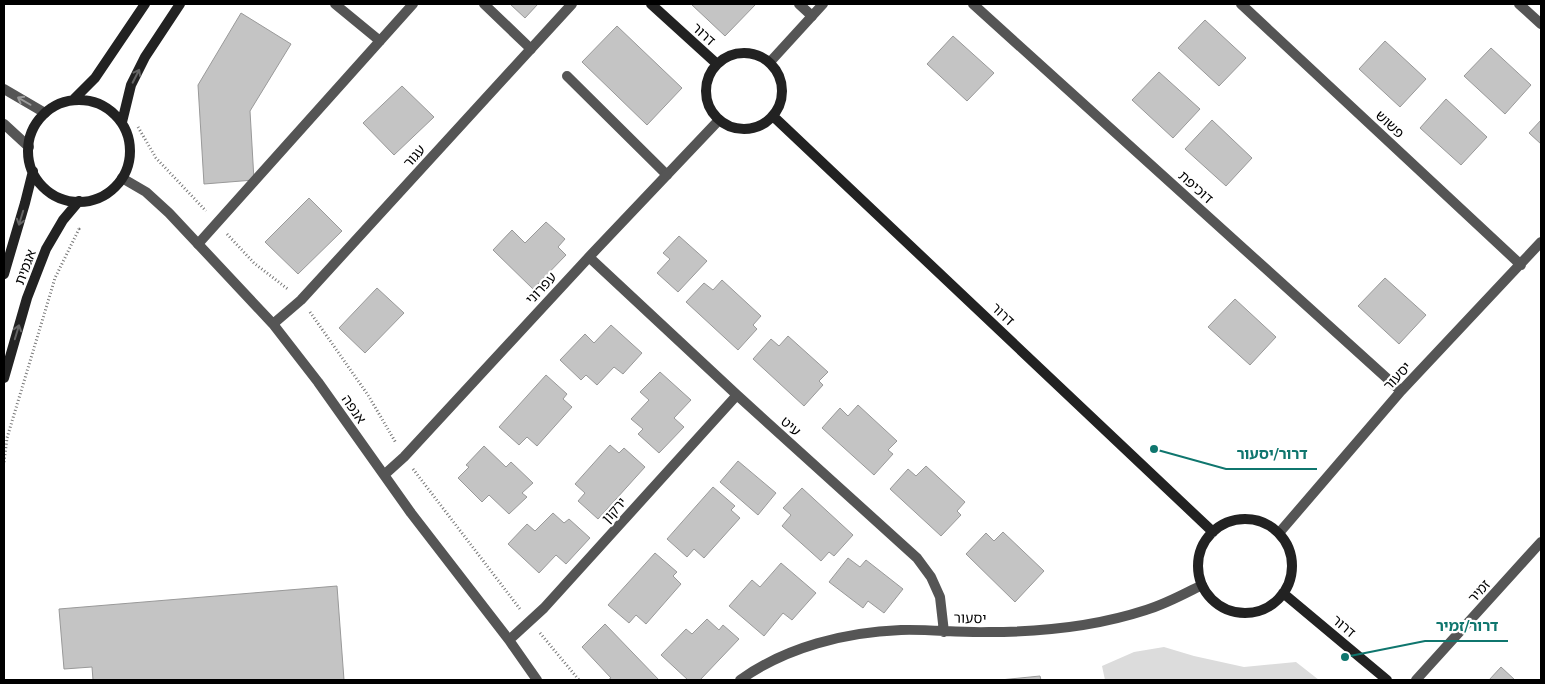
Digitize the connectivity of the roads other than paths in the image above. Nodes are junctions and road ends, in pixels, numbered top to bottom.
1 (145, 4) edge
2 (180, 4) edge
3 (335, 4) edge
4 (413, 4) edge
5 (484, 4) edge
6 (572, 4) edge
7 (651, 4) edge
8 (799, 4) edge
9 (823, 4) edge
10 (974, 4) edge
11 (1241, 4) edge
12 (1519, 4) edge
13 (812, 16) junction
14 (1541, 24) edge
15 (380, 41) junction
16 (530, 49) junction
17 (770, 62) junction
18 (717, 64) junction
19 (567, 76) dead end
20 (4, 89) edge
21 (74, 100) junction
22 (45, 113) junction
23 (774, 117) junction
24 (719, 120) junction
25 (122, 122) junction
26 (4, 124) edge
27 (29, 147) junction
28 (33, 171) junction
29 (667, 175) junction
30 (122, 178) junction
31 (79, 201) junction
32 (1541, 242) edge
33 (198, 244) junction
34 (589, 257) junction
35 (1520, 265) junction
36 (4, 274) edge
37 (273, 324) junction
38 (4, 378) edge
39 (1401, 391) junction
40 (737, 395) junction
41 (384, 475) junction
42 (1213, 532) junction
43 (1278, 532) junction
44 (1541, 542) edge
45 (1202, 585) junction
46 (1284, 593) junction
47 (944, 632) junction
48 (509, 640) junction
49 (537, 680) edge
50 (740, 680) edge
51 (1387, 680) edge
52 (1416, 680) edge

1 - 21 street
25 -> 2 street
3 - 15 street
4 - 15 street
5 - 16 street
6 - 16 street, עגור
7 - 18 street, דרור
8 - 13 street
9 - 13 street
10 - 39 street, דוכיפת
11 - 35 street, פשוש
12 - 14 street
13 - 17 street
15 - 33 street
16 - 37 street, עגור
17 - 18 street
17 - 23 street
18 - 24 street
19 - 29 street
22 -> 20 street
21 - 22 street
21 - 25 street
22 - 27 street
23 - 24 street
23 - 42 street, דרור
24 - 29 street, עפרוני
25 - 30 street
26 - 27 street
27 - 28 street
28 - 31 street
28 -> 36 street, אגמית
29 - 34 street, עפרוני
30 - 31 street
30 - 33 street, אנפה
38 -> 31 street, אגמית
32 - 35 street, יסעור
33 - 37 street, אנפה
34 - 40 street, עיט
34 - 41 street, עפרוני
35 - 39 street, יסעור
37 - 41 street, אנפה
39 - 43 street, יסעור
40 - 47 street, עיט
40 - 48 street, ירקון
41 - 48 street, אנפה
42 - 43 street
42 - 45 street
43 - 46 street
44 - 52 street, זמיר
45 - 46 street
45 - 47 street, יסעור
46 - 51 street, דרור
47 - 50 street, יסעור
48 - 49 street, אנפה

